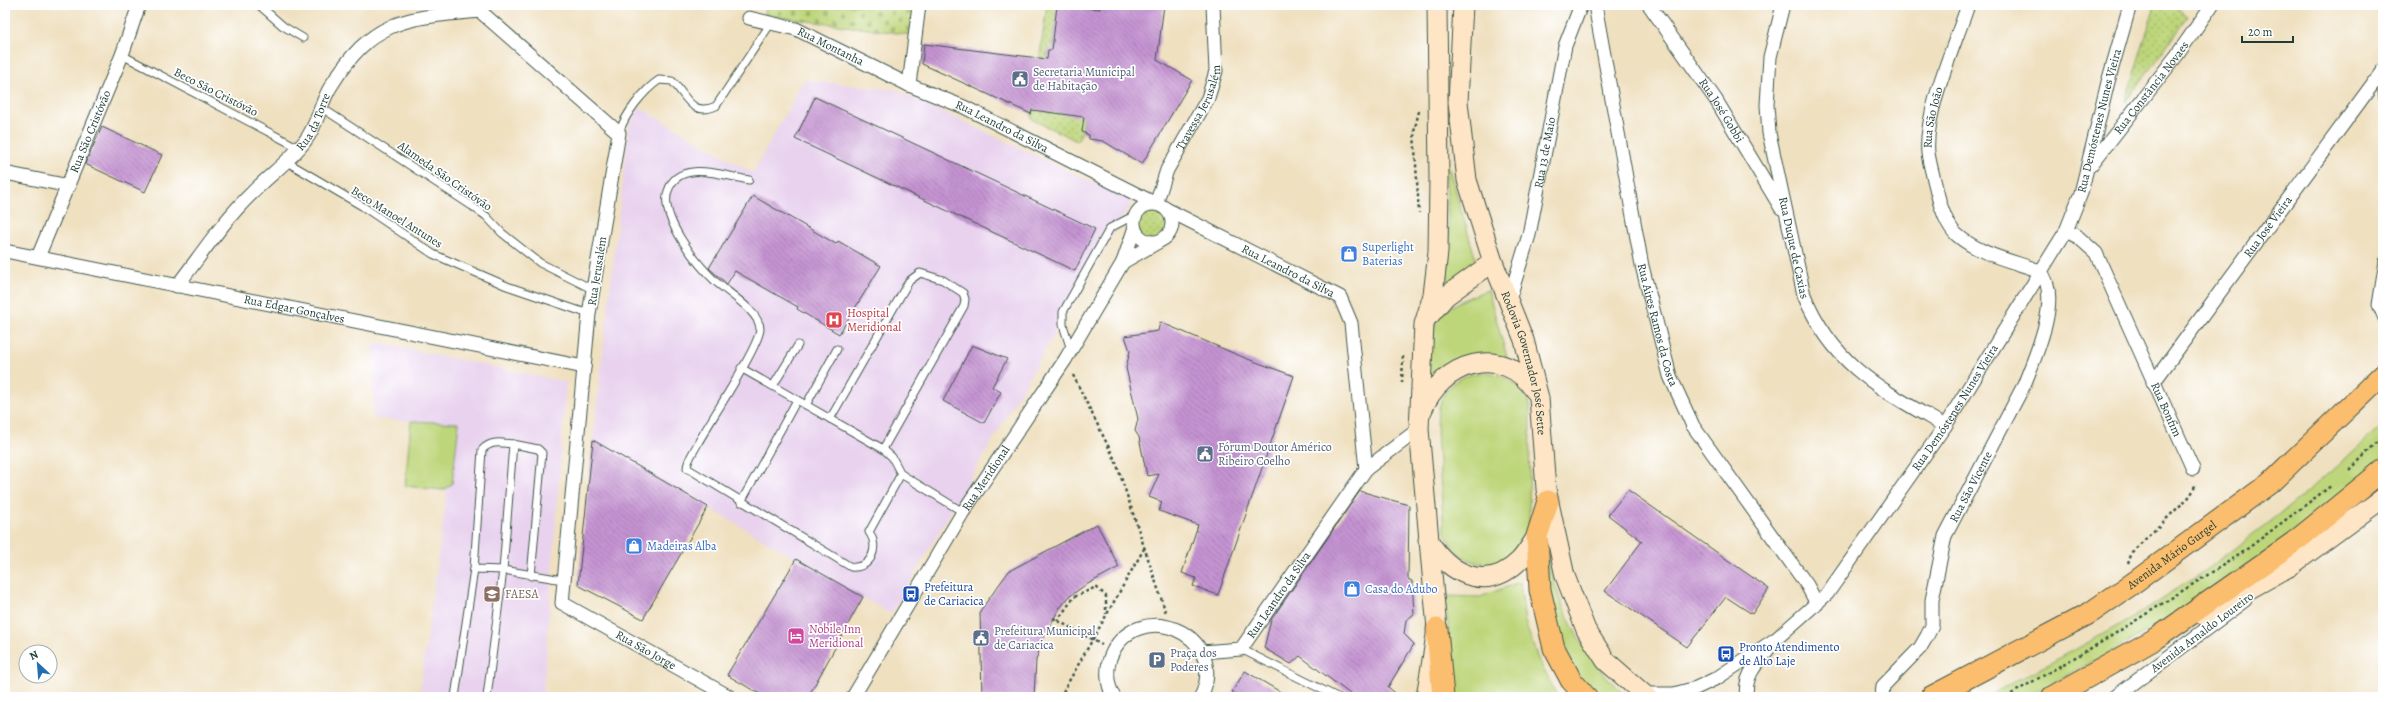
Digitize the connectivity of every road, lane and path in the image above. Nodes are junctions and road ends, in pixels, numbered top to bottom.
1 (139, 5) edge
2 (259, 5) edge
3 (919, 5) edge
4 (1213, 5) edge
5 (1437, 5) edge
6 (1462, 5) edge
7 (1581, 5) edge
8 (1595, 5) edge
9 (1649, 5) edge
10 (1783, 5) edge
11 (1968, 5) edge
12 (2130, 5) edge
13 (2212, 5) edge
14 (476, 8) edge
15 (749, 18) dead end
16 (771, 23) junction
17 (303, 38) dead end
18 (122, 55) junction
19 (2382, 72) edge
20 (909, 85) junction
21 (2383, 99) edge
22 (322, 108) junction
23 (1420, 108) dead end
24 (619, 133) junction
25 (299, 148) junction
26 (287, 162) junction
27 (2088, 168) junction
28 (5, 173) edge
29 (749, 180) dead end
30 (69, 186) junction
31 (1161, 206) junction
32 (1135, 215) junction
33 (1788, 220) junction
34 (1420, 221) dead end
35 (1198, 224) junction
36 (1134, 230) junction
37 (2066, 231) junction
38 (1162, 240) junction
39 (5, 251) edge
40 (38, 257) junction
41 (2383, 261) edge
42 (1124, 262) junction
43 (1493, 262) junction
44 (2040, 271) junction
45 (177, 286) junction
46 (594, 290) junction
47 (1509, 300) junction
48 (589, 314) junction
49 (2383, 321) edge
50 (1424, 324) junction
51 (798, 345) dead end
52 (837, 348) dead end
53 (1404, 350) dead end
54 (1068, 355) junction
55 (584, 367) junction
56 (741, 368) junction
57 (2383, 374) edge
58 (2153, 383) junction
59 (773, 386) junction
60 (1402, 388) dead end
61 (1539, 398) junction
62 (797, 400) junction
63 (806, 405) junction
64 (830, 419) junction
65 (1945, 426) junction
66 (1419, 429) junction
67 (2383, 436) edge
68 (513, 444) junction
69 (883, 450) junction
70 (1366, 469) junction
71 (2193, 469) joint
72 (2383, 470) edge
73 (2348, 473) dead end
74 (901, 474) junction
75 (2335, 482) dead end
76 (2383, 498) edge
77 (1548, 501) junction
78 (741, 502) junction
79 (963, 512) junction
80 (1537, 536) junction
81 (1427, 538) junction
82 (1145, 547) junction
83 (2289, 566) junction
84 (474, 569) junction
85 (503, 570) junction
86 (531, 576) junction
87 (563, 580) junction
88 (2132, 584) junction
89 (562, 603) joint
90 (1817, 604) junction
91 (1106, 617) junction
92 (1053, 618) dead end
93 (1057, 621) junction
94 (1171, 627) junction
95 (1436, 629) junction
96 (2157, 638) junction
97 (1776, 639) junction
98 (1093, 640) junction
99 (1241, 649) junction
100 (1113, 651) junction
101 (1202, 652) junction
102 (1644, 695) edge
103 (1747, 696) edge
104 (455, 697) edge
105 (488, 697) edge
106 (730, 697) edge
107 (853, 697) edge
108 (1060, 697) edge
109 (1114, 697) edge
110 (1201, 697) edge
111 (1337, 697) edge
112 (1426, 697) edge
113 (1443, 697) edge
114 (1586, 697) edge
115 (1882, 697) edge
116 (1931, 697) edge
117 (2006, 697) edge
118 (2052, 697) edge
119 (2115, 697) edge

1 - 18 street, Rua São Cristóvão
2 - 17 lane
3 - 20 street
4 - 31 street, Travessa Jerusalém
5 - 50 main road
6 - 43 main road, Rodovia Governador José Sette
7 - 47 street, Rua 13 de Maio
8 - 90 street, Rua Aires Ramos da Costa
9 - 33 street, Rua José Gobbi
10 - 33 street, Rua Duque de Caxias
11 - 44 street, Rua São João
12 - 27 street, Rua Demóstenes Nunes Vieira
13 - 27 street, Rua Constância Novaes
14 - 22 street, Rua da Torre
14 - 24 street
15 - 16 street, Rua Montanha
16 - 20 street, Rua Montanha
16 - 24 lane
18 - 25 lane, Beco São Cristóvão
18 - 30 street, Rua São Cristóvão
19 - 21 lane
19 - 58 street, Rua José Vieira
20 - 31 street, Rua Leandro da Silva
22 - 25 street, Rua da Torre
22 - 46 lane, Alameda São Cristóvão
23 - 34 path
24 - 46 street, Rua Jerusalém
25 - 26 street, Rua da Torre
26 - 45 street, Rua da Torre
26 - 48 lane, Beco Manoel Antunes
27 - 37 street, Rua Demóstenes Nunes Vieira
28 - 30 street
29 - 56 lane
30 - 40 street, Rua São Cristóvão
31 - 32 street
31 - 35 street, Rua Leandro da Silva
31 - 38 street
32 - 36 street
32 - 54 lane
33 - 65 street, Rua Duque de Caxias
35 - 38 street
35 - 70 street, Rua Leandro da Silva
36 - 38 street
36 - 42 street
37 - 44 street, Rua Demóstenes Nunes Vieira
37 - 58 street, Rua Bonfim
38 - 42 street
39 - 40 street, Rua Edgar Gonçalves
40 - 45 street, Rua Edgar Gonçalves
41 - 49 lane
42 - 54 street, Rua Meridional
43 - 47 main road, Rodovia Governador José Sette
43 - 50 main road
44 - 65 street, Rua Demóstenes Nunes Vieira
44 - 115 street, Rua São Vicente
45 - 55 street, Rua Edgar Gonçalves
46 - 48 street, Rua Jerusalém
47 - 61 main road, Rodovia Governador José Sette
48 - 55 street, Rua Jerusalém
50 - 66 main road
51 - 59 lane
52 - 63 lane
53 - 60 path
54 - 79 street, Rua Meridional
54 - 82 path
55 - 87 street, Rua Jerusalém
56 - 59 lane
56 - 78 lane
57 - 88 main road, Avenida Mário Gurgel
58 - 71 street, Rua Bonfim
59 - 62 lane
61 - 66 main road
61 - 77 main road, Rodovia Governador José Sette
62 - 63 lane
62 - 78 lane
63 - 64 lane
64 - 69 lane
64 - 69 lane
65 - 90 street, Rua Demóstenes Nunes Vieira
66 - 70 street, Rua Leandro da Silva
66 - 81 main road
67 - 73 path
68 - 84 lane
68 - 85 lane
68 - 86 lane
69 - 74 lane
70 - 99 street, Rua Leandro da Silva
71 - 88 path
72 - 96 main road
74 - 78 lane
74 - 79 lane
75 - 117 path
76 - 83 main road
77 - 80 main road
77 - 102 main road, Rodovia Governador José Sette
79 - 107 street, Rua Meridional
80 - 81 main road
80 - 114 main road
81 - 95 main road
82 - 91 path
82 - 94 path
83 - 96 main road
83 - 119 street, Avenida Arnaldo Loureiro
84 - 85 lane
84 - 104 lane
85 - 86 lane
85 - 105 lane
86 - 87 lane
87 - 89 street, Rua Jerusalém
88 - 116 main road, Avenida Mário Gurgel
89 - 106 street, Rua São Jorge
90 - 97 street, Rua Demóstenes Nunes Vieira
91 - 93 path
91 - 98 path
92 - 93 path
93 - 98 path
94 - 100 street
94 - 101 street
95 - 112 main road
95 - 113 main road
96 - 118 main road
97 - 102 street, Rua Demóstenes Nunes Vieira
97 - 103 street
98 - 100 path
98 - 108 path
99 - 101 street, Rua Leandro da Silva
99 - 111 lane
100 - 109 street
101 - 110 street

